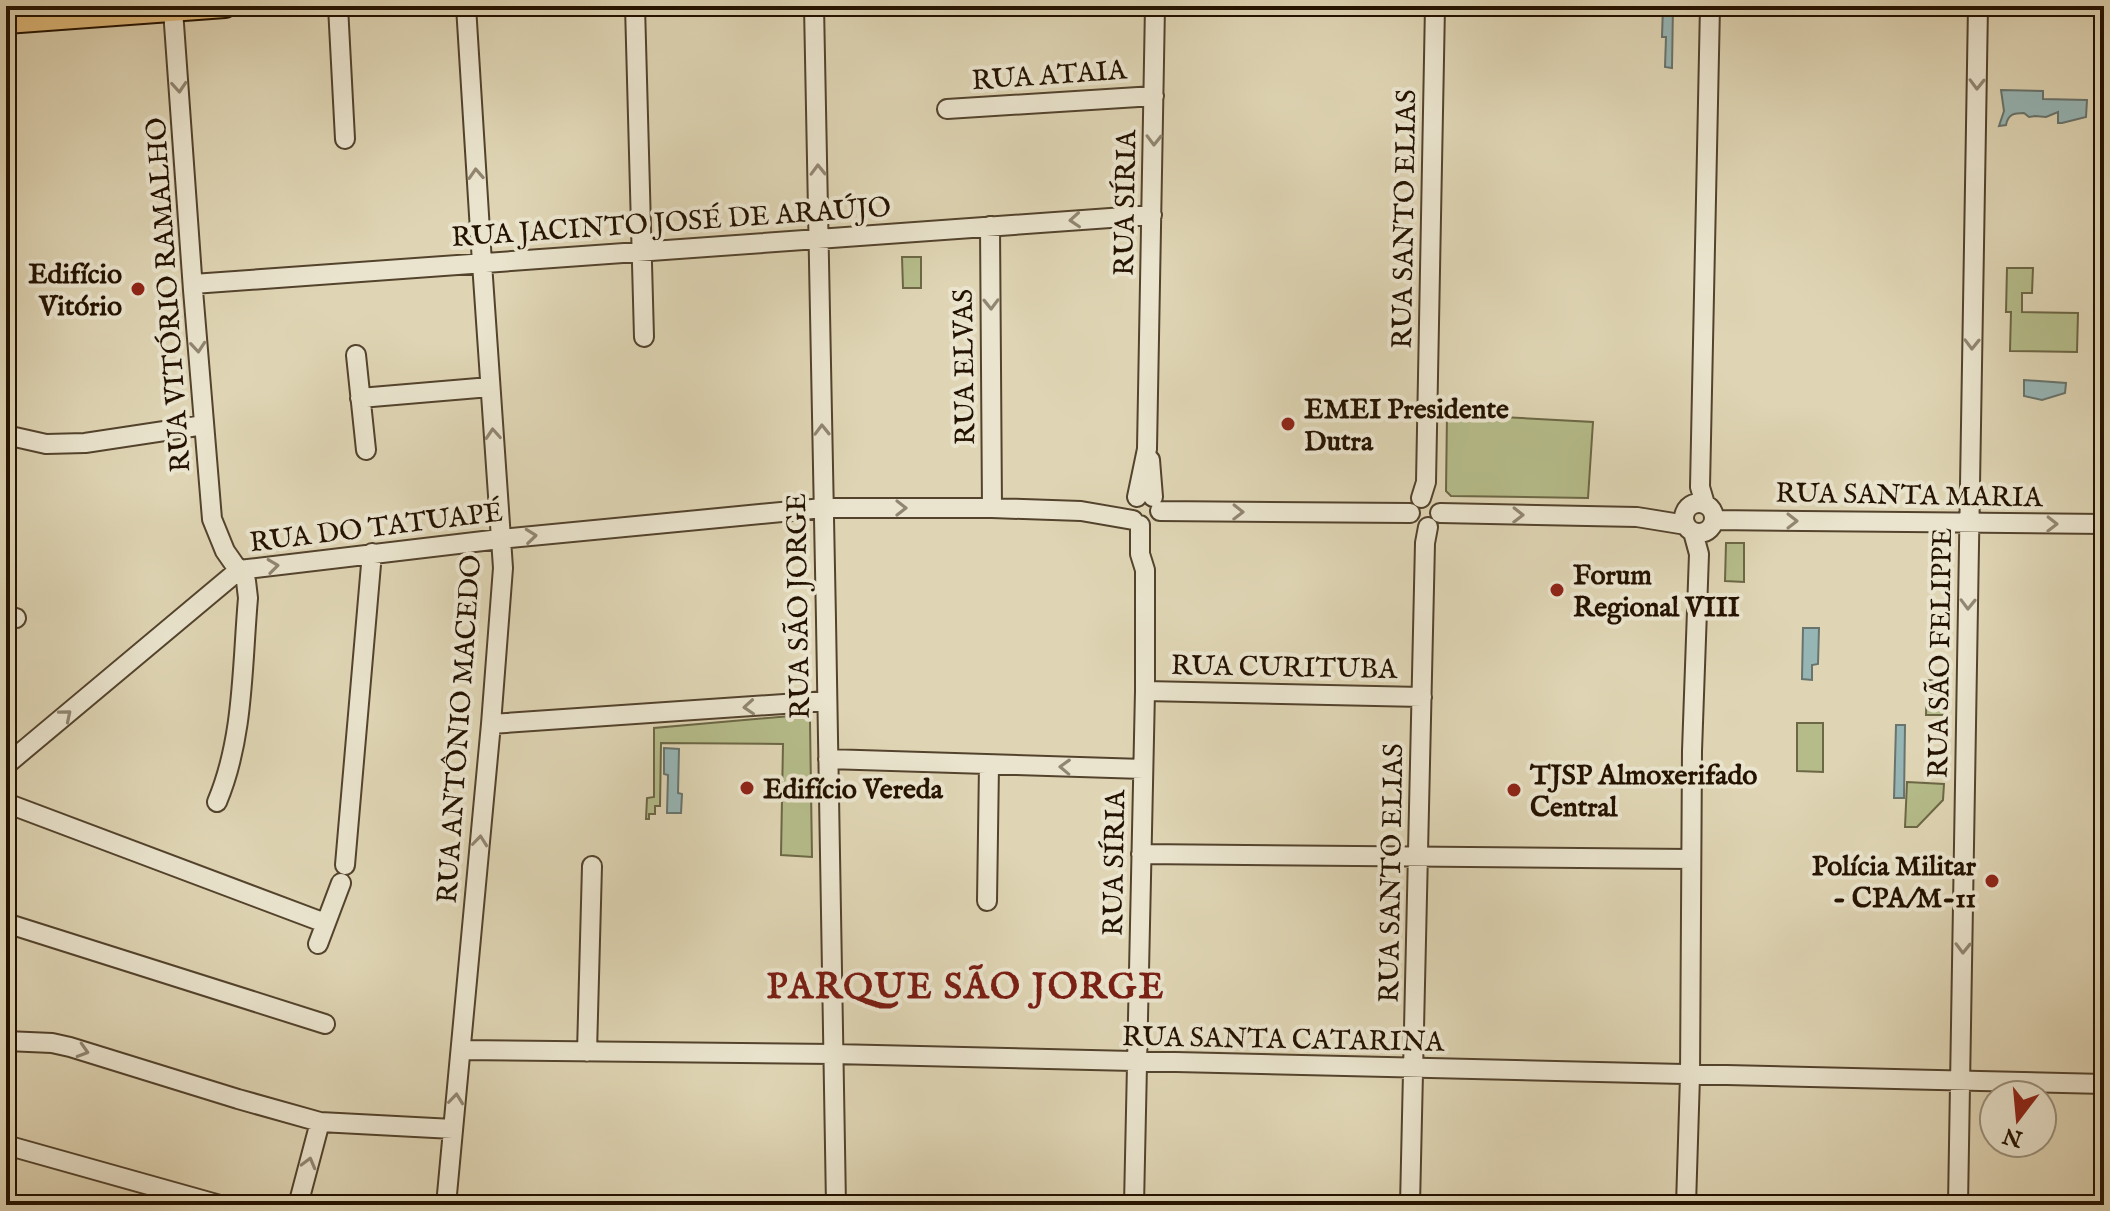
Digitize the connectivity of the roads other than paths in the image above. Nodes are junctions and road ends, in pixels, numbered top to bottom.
1 (225, 6) edge
2 (338, 6) edge
3 (635, 6) edge
4 (814, 6) edge
5 (1155, 6) edge
6 (1435, 6) edge
7 (1710, 6) edge
8 (1978, 6) edge
9 (140, 9) edge
10 (173, 10) junction
11 (470, 10) edge
12 (44, 13) edge
13 (6, 22) edge
14 (1154, 96) junction
15 (947, 109) dead end
16 (345, 139) dead end
17 (1152, 215) junction
18 (990, 226) junction
19 (820, 238) junction
20 (642, 251) junction
21 (482, 263) junction
22 (193, 284) junction
23 (644, 337) dead end
24 (356, 355) dead end
25 (490, 387) junction
26 (360, 398) junction
27 (204, 425) junction
28 (6, 435) edge
29 (366, 450) dead end
30 (823, 508) junction
31 (992, 508) junction
32 (1146, 512) junction
33 (1425, 513) junction
34 (1699, 519) junction
35 (1969, 522) junction
36 (2104, 524) edge
37 (500, 539) junction
38 (371, 563) junction
39 (239, 570) junction
40 (1145, 691) junction
41 (1422, 697) junction
42 (827, 701) junction
43 (491, 724) junction
44 (828, 759) junction
45 (6, 765) edge
46 (989, 765) junction
47 (1143, 769) junction
48 (217, 802) dead end
49 (6, 803) edge
50 (1141, 854) junction
51 (1418, 857) junction
52 (1691, 859) junction
53 (592, 866) dead end
54 (987, 901) dead end
55 (6, 923) edge
56 (325, 923) junction
57 (318, 944) dead end
58 (325, 1024) dead end
59 (6, 1041) edge
60 (461, 1050) junction
61 (587, 1052) junction
62 (833, 1054) junction
63 (1136, 1062) junction
64 (1413, 1069) junction
65 (1690, 1076) junction
66 (1960, 1081) junction
67 (2104, 1084) edge
68 (320, 1122) junction
69 (453, 1129) junction
70 (6, 1145) edge
71 (220, 1205) edge
72 (298, 1205) edge
73 (446, 1205) edge
74 (836, 1205) edge
75 (1134, 1205) edge
76 (1410, 1205) edge
77 (1686, 1205) edge
78 (1958, 1205) edge

1 - 10 main road
2 - 16 street
3 - 20 street
19 -> 4 street, RUA SÃO JORGE
5 - 14 street, RUA SÍRIA
6 - 33 street, RUA SANTO ELIAS
7 - 34 street
8 -> 35 street, RUA SÃO FELIPPE
9 - 10 main road
9 - 12 main road
10 -> 22 street, RUA VITÓRIO RAMALHO
21 -> 11 street, RUA ANTÔNIO MACEDO
12 - 13 main road
14 - 15 street, RUA ATAIA
14 -> 17 street, RUA SÍRIA
17 -> 18 street, RUA JACINTO JOSÉ DE ARAÚJO
17 - 32 street, RUA SÍRIA
18 - 19 street, RUA JACINTO JOSÉ DE ARAÚJO
18 -> 31 street, RUA ELVAS
19 - 20 street, RUA JACINTO JOSÉ DE ARAÚJO
30 -> 19 street, RUA SÃO JORGE
20 - 21 street, RUA JACINTO JOSÉ DE ARAÚJO
20 - 23 street
21 - 22 street, RUA JACINTO JOSÉ DE ARAÚJO
21 - 25 street, RUA ANTÔNIO MACEDO
22 -> 27 street, RUA VITÓRIO RAMALHO
24 - 26 street
25 - 26 street
37 -> 25 street, RUA ANTÔNIO MACEDO
26 - 29 street
27 - 28 street
27 - 39 street, RUA VITÓRIO RAMALHO
30 -> 31 street, RUA SANTA MARIA
37 -> 30 street, RUA DO TATUAPÉ
30 - 42 street, RUA SÃO JORGE
31 - 32 street, RUA SANTA MARIA
32 -> 33 street, RUA SANTA MARIA
32 - 40 street, RUA SÍRIA
33 -> 34 street, RUA SANTA MARIA
33 - 41 street, RUA SANTO ELIAS
34 -> 35 street, RUA SANTA MARIA
34 - 52 street
35 -> 36 street, RUA SANTA MARIA
35 -> 66 street, RUA SÃO FELIPPE
37 - 38 street, RUA DO TATUAPÉ
37 - 43 street, RUA ANTÔNIO MACEDO
39 -> 38 street, RUA DO TATUAPÉ
38 - 56 street
45 -> 39 street, RUA DO TATUAPÉ
39 - 48 street, RUA VITÓRIO RAMALHO
40 - 41 street, RUA CURITUBA
40 - 47 street, RUA SÍRIA
41 - 51 street, RUA SANTO ELIAS
42 -> 43 street
42 - 44 street, RUA SÃO JORGE
60 -> 43 street, RUA ANTÔNIO MACEDO
44 - 46 street
44 - 62 street, RUA SÃO JORGE
47 -> 46 street
46 - 54 street
47 - 50 street, RUA SÍRIA
49 - 56 street
50 - 51 street
50 - 63 street, RUA SÍRIA
51 - 52 street
51 - 64 street, RUA SANTO ELIAS
52 - 65 street
53 - 61 street
55 - 58 street
56 - 57 street
59 -> 68 street
60 - 61 street, RUA SANTA CATARINA
69 -> 60 street, RUA ANTÔNIO MACEDO
61 - 62 street, RUA SANTA CATARINA
62 - 63 street, RUA SANTA CATARINA
62 - 74 street, RUA SÃO JORGE
63 - 64 street, RUA SANTA CATARINA
63 - 75 street, RUA SÍRIA
64 - 65 street, RUA SANTA CATARINA
64 - 76 street, RUA SANTO ELIAS
65 - 66 street, RUA SANTA CATARINA
65 - 77 street
66 - 67 street, RUA SANTA CATARINA
66 - 78 street, RUA SÃO FELIPPE
68 - 69 street
72 -> 68 street
69 - 73 street, RUA ANTÔNIO MACEDO
70 - 71 street

